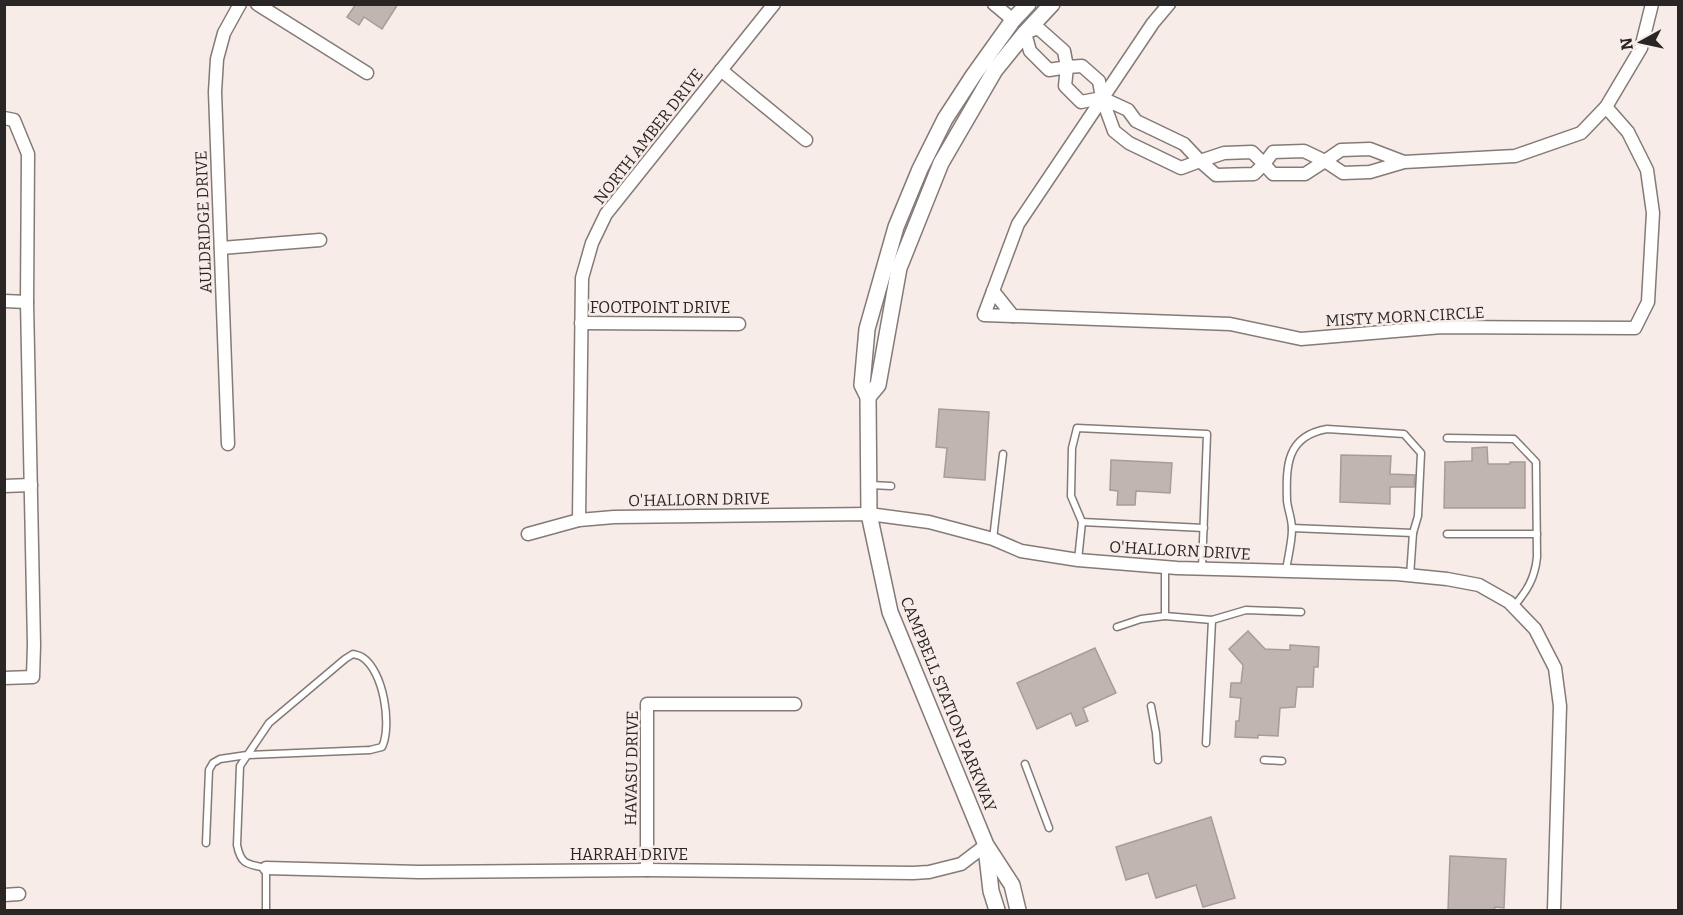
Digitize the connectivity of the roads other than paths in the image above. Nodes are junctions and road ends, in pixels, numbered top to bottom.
1 (240, 4) edge
2 (257, 4) edge
3 (774, 4) edge
4 (994, 4) edge
5 (1028, 4) edge
6 (1052, 4) edge
7 (1169, 4) edge
8 (1652, 4) edge
9 (1013, 20) junction
10 (1025, 33) junction
11 (1067, 67) junction
12 (721, 70) junction
13 (367, 73) dead end
14 (1102, 98) junction
15 (1606, 107) junction
16 (4, 118) edge
17 (806, 140) dead end
18 (1200, 161) junction
19 (1325, 161) junction
20 (1404, 162) junction
21 (1264, 164) junction
22 (320, 240) dead end
23 (221, 248) junction
24 (993, 291) junction
25 (4, 301) edge
26 (27, 302) junction
27 (1013, 316) junction
28 (581, 323) junction
29 (739, 324) dead end
30 (868, 397) junction
31 (1447, 438) dead end
32 (228, 444) dead end
33 (1003, 454) dead end
34 (31, 485) junction
35 (869, 485) junction
36 (4, 486) edge
37 (891, 486) dead end
38 (869, 514) junction
39 (579, 520) junction
40 (1082, 522) junction
41 (1204, 528) junction
42 (1292, 528) junction
43 (1413, 533) junction
44 (528, 534) dead end
45 (1447, 534) dead end
46 (1537, 534) junction
47 (993, 539) junction
48 (1078, 560) junction
49 (1165, 567) junction
50 (1202, 568) junction
51 (1286, 571) junction
52 (1410, 576) junction
53 (1514, 607) junction
54 (1301, 612) dead end
55 (1166, 616) junction
56 (1212, 620) junction
57 (1117, 627) dead end
58 (4, 678) edge
59 (795, 704) dead end
60 (1151, 706) dead end
61 (1206, 743) dead end
62 (247, 755) junction
63 (1158, 760) dead end
64 (1264, 760) dead end
65 (1282, 761) dead end
66 (1025, 764) dead end
67 (1049, 828) dead end
68 (206, 843) dead end
69 (986, 845) junction
70 (266, 868) junction
71 (647, 870) junction
72 (19, 894) dead end
73 (4, 895) edge
74 (266, 910) edge
75 (997, 910) edge
76 (1018, 910) edge
77 (1554, 910) edge

1 - 23 street, AULDRIDGE DRIVE
2 - 13 street
3 - 12 street, NORTH AMBER DRIVE
4 - 9 street
5 - 9 street, CAMPBELL STATION PARKWAY
6 - 10 street, CAMPBELL STATION PARKWAY
7 - 14 street, MISTY MORN CIRCLE
8 - 15 street
9 - 10 street
9 - 30 street, CAMPBELL STATION PARKWAY
10 - 11 street
10 - 11 street
10 - 30 street, CAMPBELL STATION PARKWAY
11 - 14 street
11 - 14 street
12 - 17 street
12 - 28 street, NORTH AMBER DRIVE
14 - 18 street
14 - 18 street
14 - 24 street, MISTY MORN CIRCLE
15 - 20 street
15 - 27 street, MISTY MORN CIRCLE
16 - 26 street
18 - 21 street
18 - 21 street
19 - 20 street
19 - 20 street
19 - 21 street
19 - 21 street
22 - 23 street
23 - 32 street, AULDRIDGE DRIVE
24 - 27 street
24 - 27 street, MISTY MORN CIRCLE
25 - 26 street
26 - 34 street
28 - 29 street, FOOTPOINT DRIVE
28 - 39 street, NORTH AMBER DRIVE
30 - 35 street, CAMPBELL STATION PARKWAY
31 - 46 lane
33 - 47 lane
34 - 36 street
34 - 58 street
35 - 37 lane
35 - 38 street, CAMPBELL STATION PARKWAY
38 - 39 street, O'HALLORN DRIVE
38 - 47 street, O'HALLORN DRIVE
38 - 69 street, CAMPBELL STATION PARKWAY
39 - 44 street, O'HALLORN DRIVE
40 - 41 lane
40 - 41 lane
40 - 48 lane
41 - 50 lane
42 - 43 lane
42 - 43 lane
42 - 51 lane
43 - 52 lane
45 - 46 lane
46 - 53 lane
47 - 48 street, O'HALLORN DRIVE
48 - 49 street, O'HALLORN DRIVE
49 - 50 street, O'HALLORN DRIVE
49 - 55 lane
50 - 51 street, O'HALLORN DRIVE
51 - 52 street, O'HALLORN DRIVE
52 - 53 street, O'HALLORN DRIVE
53 - 77 street, O'HALLORN DRIVE
54 - 56 lane
55 - 56 lane
55 - 57 lane
56 - 61 lane
59 - 71 street, HAVASU DRIVE
60 - 63 lane
62 - 62 lane
62 - 68 lane
62 - 70 lane
64 - 65 lane
66 - 67 lane
69 - 71 street, HARRAH DRIVE
69 - 75 street, CAMPBELL STATION PARKWAY
69 - 76 street, CAMPBELL STATION PARKWAY
70 - 71 street, HARRAH DRIVE
70 - 74 lane
72 - 73 street

